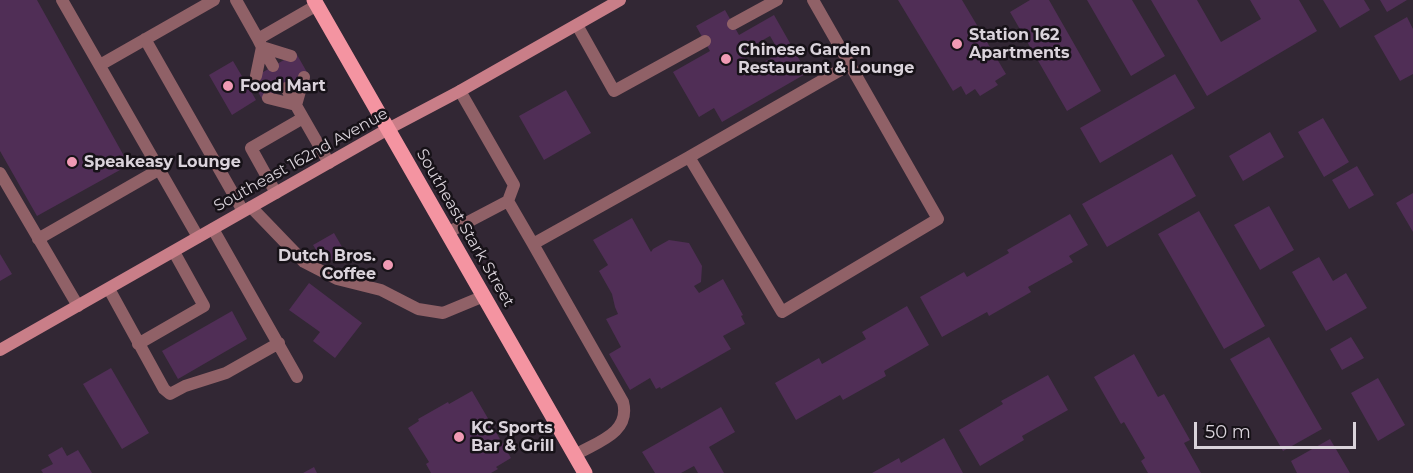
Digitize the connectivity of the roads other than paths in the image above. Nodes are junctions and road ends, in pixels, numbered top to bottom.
1 (62, 0) edge
2 (214, 0) edge
3 (236, 0) edge
4 (620, 0) edge
5 (777, 0) edge
6 (813, 0) edge
7 (316, 2) edge
8 (733, 24) dead end
9 (576, 25) junction
10 (145, 39) junction
11 (705, 41) dead end
12 (260, 43) junction
13 (291, 56) dead end
14 (100, 65) junction
15 (849, 65) junction
16 (273, 66) dead end
17 (256, 76) dead end
18 (304, 77) dead end
19 (286, 87) dead end
20 (460, 91) junction
21 (268, 98) dead end
22 (296, 105) junction
23 (303, 118) junction
24 (388, 129) junction
25 (689, 158) junction
26 (329, 163) junction
27 (160, 169) junction
28 (0, 173) edge
29 (276, 193) junction
30 (508, 201) junction
31 (247, 209) junction
32 (213, 229) junction
33 (447, 233) junction
34 (198, 237) junction
35 (39, 239) junction
36 (533, 244) junction
37 (174, 252) junction
38 (109, 288) junction
39 (484, 296) junction
40 (78, 306) junction
41 (279, 342) junction
42 (138, 344) junction
43 (0, 350) edge
44 (297, 377) dead end
45 (575, 455) junction
46 (585, 473) edge

1 - 14 lane
2 - 10 lane
3 - 12 lane
4 - 9 main road, Southeast 162nd Avenue
5 - 8 lane
6 - 15 lane
7 - 12 lane
7 - 24 main road, Southeast Stark Street
9 - 11 lane
9 - 20 main road, Southeast 162nd Avenue
10 - 14 lane
10 - 31 lane
12 - 13 lane
12 - 16 lane
12 - 17 lane
14 - 27 lane
15 - 25 lane
15 - 25 lane
18 - 22 lane
19 - 22 lane
20 - 24 main road, Southeast 162nd Avenue
20 - 30 lane
21 - 22 lane
22 - 23 lane
23 - 26 lane
23 - 29 lane
24 - 26 main road, Southeast 162nd Avenue
24 - 33 main road, Southeast Stark Street
25 - 36 lane
26 - 29 main road, Southeast 162nd Avenue
27 - 34 lane
27 - 35 lane
28 - 35 lane
29 - 31 main road, Southeast 162nd Avenue
30 - 33 lane
30 - 36 lane
31 - 32 main road, Southeast 162nd Avenue
31 - 39 lane
32 - 34 main road, Southeast 162nd Avenue
32 - 41 lane
33 - 39 main road, Southeast Stark Street
34 - 37 main road, Southeast 162nd Avenue
35 - 40 lane
36 - 45 lane
37 - 38 main road, Southeast 162nd Avenue
37 - 42 lane
38 - 40 main road, Southeast 162nd Avenue
38 - 42 lane
39 - 45 main road, Southeast Stark Street
40 - 43 main road, Southeast 162nd Avenue
41 - 42 lane
41 - 44 lane
45 - 46 main road, Southeast Stark Street

